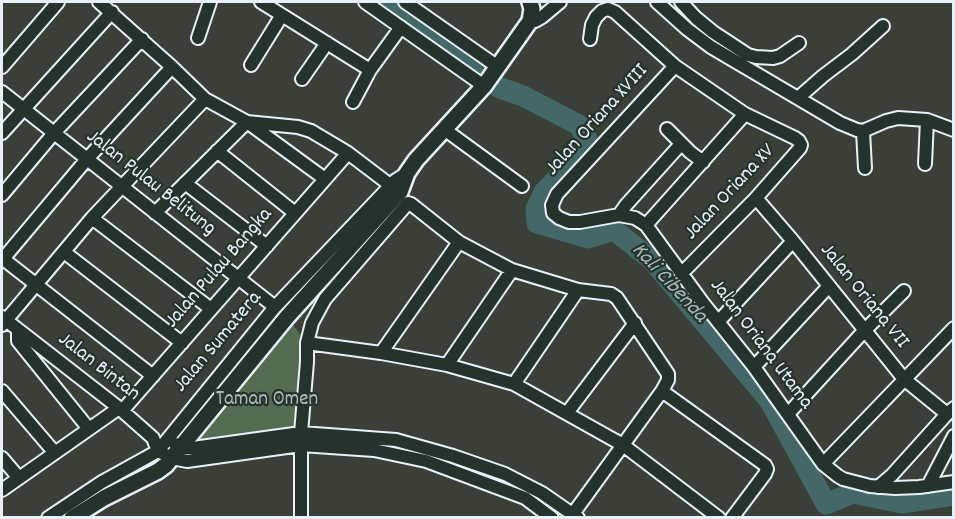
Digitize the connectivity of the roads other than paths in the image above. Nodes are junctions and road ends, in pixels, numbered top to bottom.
1 (58, 2) edge
2 (99, 2) edge
3 (210, 2) edge
4 (261, 2) edge
5 (365, 2) edge
6 (530, 2) edge
7 (560, 2) edge
8 (657, 2) edge
9 (681, 2) edge
10 (412, 3) edge
11 (112, 12) junction
12 (282, 15) junction
13 (530, 21) junction
14 (883, 26) dead end
15 (401, 27) junction
16 (198, 38) dead end
17 (141, 39) junction
18 (590, 39) dead end
19 (327, 43) junction
20 (799, 43) dead end
21 (252, 66) dead end
22 (675, 66) junction
23 (2, 67) edge
24 (172, 67) junction
25 (370, 70) junction
26 (491, 76) junction
27 (302, 79) dead end
28 (2, 92) edge
29 (798, 98) junction
30 (205, 99) junction
31 (353, 102) dead end
32 (23, 108) junction
33 (745, 114) junction
34 (927, 120) junction
35 (247, 122) junction
36 (444, 129) junction
37 (667, 129) dead end
38 (954, 130) edge
39 (860, 131) junction
40 (2, 133) edge
41 (54, 133) junction
42 (681, 144) junction
43 (217, 151) junction
44 (348, 153) junction
45 (87, 159) junction
46 (703, 162) junction
47 (925, 164) dead end
48 (865, 168) dead end
49 (326, 179) junction
50 (185, 183) junction
51 (121, 186) junction
52 (522, 186) dead end
53 (395, 189) junction
54 (2, 195) edge
55 (756, 198) junction
56 (155, 213) junction
57 (295, 213) junction
58 (619, 215) junction
59 (92, 218) junction
60 (646, 225) junction
61 (793, 241) junction
62 (459, 242) junction
63 (267, 246) junction
64 (64, 252) junction
65 (2, 258) edge
66 (512, 270) junction
67 (682, 273) junction
68 (239, 278) junction
69 (36, 285) junction
70 (829, 286) junction
71 (578, 290) junction
72 (904, 291) dead end
73 (275, 308) junction
74 (211, 309) junction
75 (3, 321) edge
76 (718, 322) junction
77 (634, 323) junction
78 (954, 328) edge
79 (18, 330) junction
80 (864, 331) junction
81 (182, 343) junction
82 (308, 343) junction
83 (381, 353) junction
84 (447, 365) junction
85 (754, 367) junction
86 (153, 376) junction
87 (904, 379) junction
88 (514, 384) junction
89 (665, 386) junction
90 (2, 391) edge
91 (121, 410) junction
92 (950, 411) edge
93 (567, 413) junction
94 (788, 414) junction
95 (89, 429) junction
96 (954, 436) edge
97 (301, 439) junction
98 (623, 445) junction
99 (169, 449) junction
100 (55, 453) junction
101 (2, 458) edge
102 (823, 464) junction
103 (19, 478) junction
104 (954, 482) edge
105 (928, 486) junction
106 (878, 487) junction
107 (2, 490) edge
108 (574, 516) edge
109 (48, 518) edge
110 (72, 518) edge
111 (301, 518) edge
112 (552, 518) edge
113 (719, 518) edge
114 (732, 518) edge

1 - 23 street
2 - 11 street
3 - 16 street
4 - 12 street
5 - 15 street
6 - 13 street
7 - 13 street
8 - 29 street
9 - 20 street
10 - 26 street
11 - 17 street
11 - 32 street
12 - 19 street
12 - 21 street
13 - 26 street, Jalan Sumatera
14 - 29 street
15 - 25 street
15 - 26 street
17 - 24 street
17 - 41 street
18 - 22 street
19 - 25 street
19 - 27 street
22 - 33 street
22 - 58 street, Jalan Oriana XVIII
24 - 30 street
24 - 45 street
25 - 31 street
26 - 36 street, Jalan Sumatera
28 - 32 street, Jalan Pulau Belitung
29 - 39 street
30 - 35 street
30 - 51 street
32 - 40 street
32 - 41 street, Jalan Pulau Belitung
33 - 46 street
33 - 55 street, Jalan Oriana XV
34 - 38 street
34 - 39 street
34 - 47 street
35 - 43 street
35 - 44 street
35 - 49 street
36 - 52 street
36 - 53 street, Jalan Sumatera
37 - 42 street
39 - 48 street
41 - 45 street, Jalan Pulau Belitung
41 - 54 street
42 - 46 street
42 - 58 street
43 - 50 street
43 - 57 street
44 - 49 street, Jalan Pulau Bangka
44 - 53 street
45 - 51 street, Jalan Pulau Belitung
45 - 65 street
46 - 60 street
49 - 57 street, Jalan Pulau Bangka
50 - 56 street
50 - 63 street
51 - 56 street, Jalan Pulau Belitung
51 - 59 street
53 - 73 street, Jalan Sumatera
53 - 99 street, Jalan Sumatera
55 - 61 street, Jalan Oriana VII
55 - 67 street, Jalan Oriana XV
56 - 68 street, Jalan Pulau Belitung
57 - 63 street, Jalan Pulau Bangka
58 - 60 street
59 - 64 street
59 - 74 street
60 - 67 street, Jalan Oriana Utama
61 - 70 street, Jalan Oriana VII
61 - 76 street
62 - 66 street
62 - 82 street
62 - 83 street
63 - 68 street, Jalan Pulau Bangka
64 - 69 street
64 - 81 street
65 - 69 street
66 - 71 street
66 - 84 street
67 - 76 street, Jalan Oriana Utama
68 - 73 street, Jalan Pulau Belitung
68 - 74 street, Jalan Pulau Bangka
69 - 75 street
69 - 86 street
70 - 80 street, Jalan Oriana VII
70 - 85 street
71 - 77 street
71 - 88 street
72 - 80 street
73 - 99 street, Jalan Sumatera
74 - 81 street, Jalan Pulau Bangka
75 - 79 street, Jalan Bintan
76 - 85 street, Jalan Oriana Utama
77 - 89 street
77 - 93 street
78 - 87 street
79 - 91 street, Jalan Bintan
79 - 95 street, Jalan Bintan
80 - 87 street, Jalan Oriana VII
80 - 94 street
81 - 86 street, Jalan Pulau Bangka
82 - 83 street
82 - 97 street
83 - 84 street
84 - 88 street
85 - 94 street, Jalan Oriana Utama
86 - 91 street, Jalan Pulau Bangka
87 - 92 street, Jalan Oriana VII
87 - 102 street
88 - 93 street
89 - 98 street
89 - 114 street
90 - 100 street
91 - 95 street, Jalan Pulau Bangka
91 - 99 street, Jalan Bintan
92 - 106 street
93 - 98 street
94 - 102 street, Jalan Oriana Utama
95 - 100 street, Jalan Pulau Bangka
96 - 105 street
97 - 99 street
97 - 108 street
97 - 111 street
97 - 112 street
98 - 108 street
98 - 113 street
99 - 109 street, Jalan Sumatera
99 - 110 street, Jalan Sumatera
100 - 103 street, Jalan Pulau Bangka
101 - 103 street
102 - 106 street, Jalan Oriana Utama
103 - 107 street, Jalan Pulau Bangka
104 - 105 street, Jalan Oriana Utama
105 - 106 street, Jalan Oriana Utama

